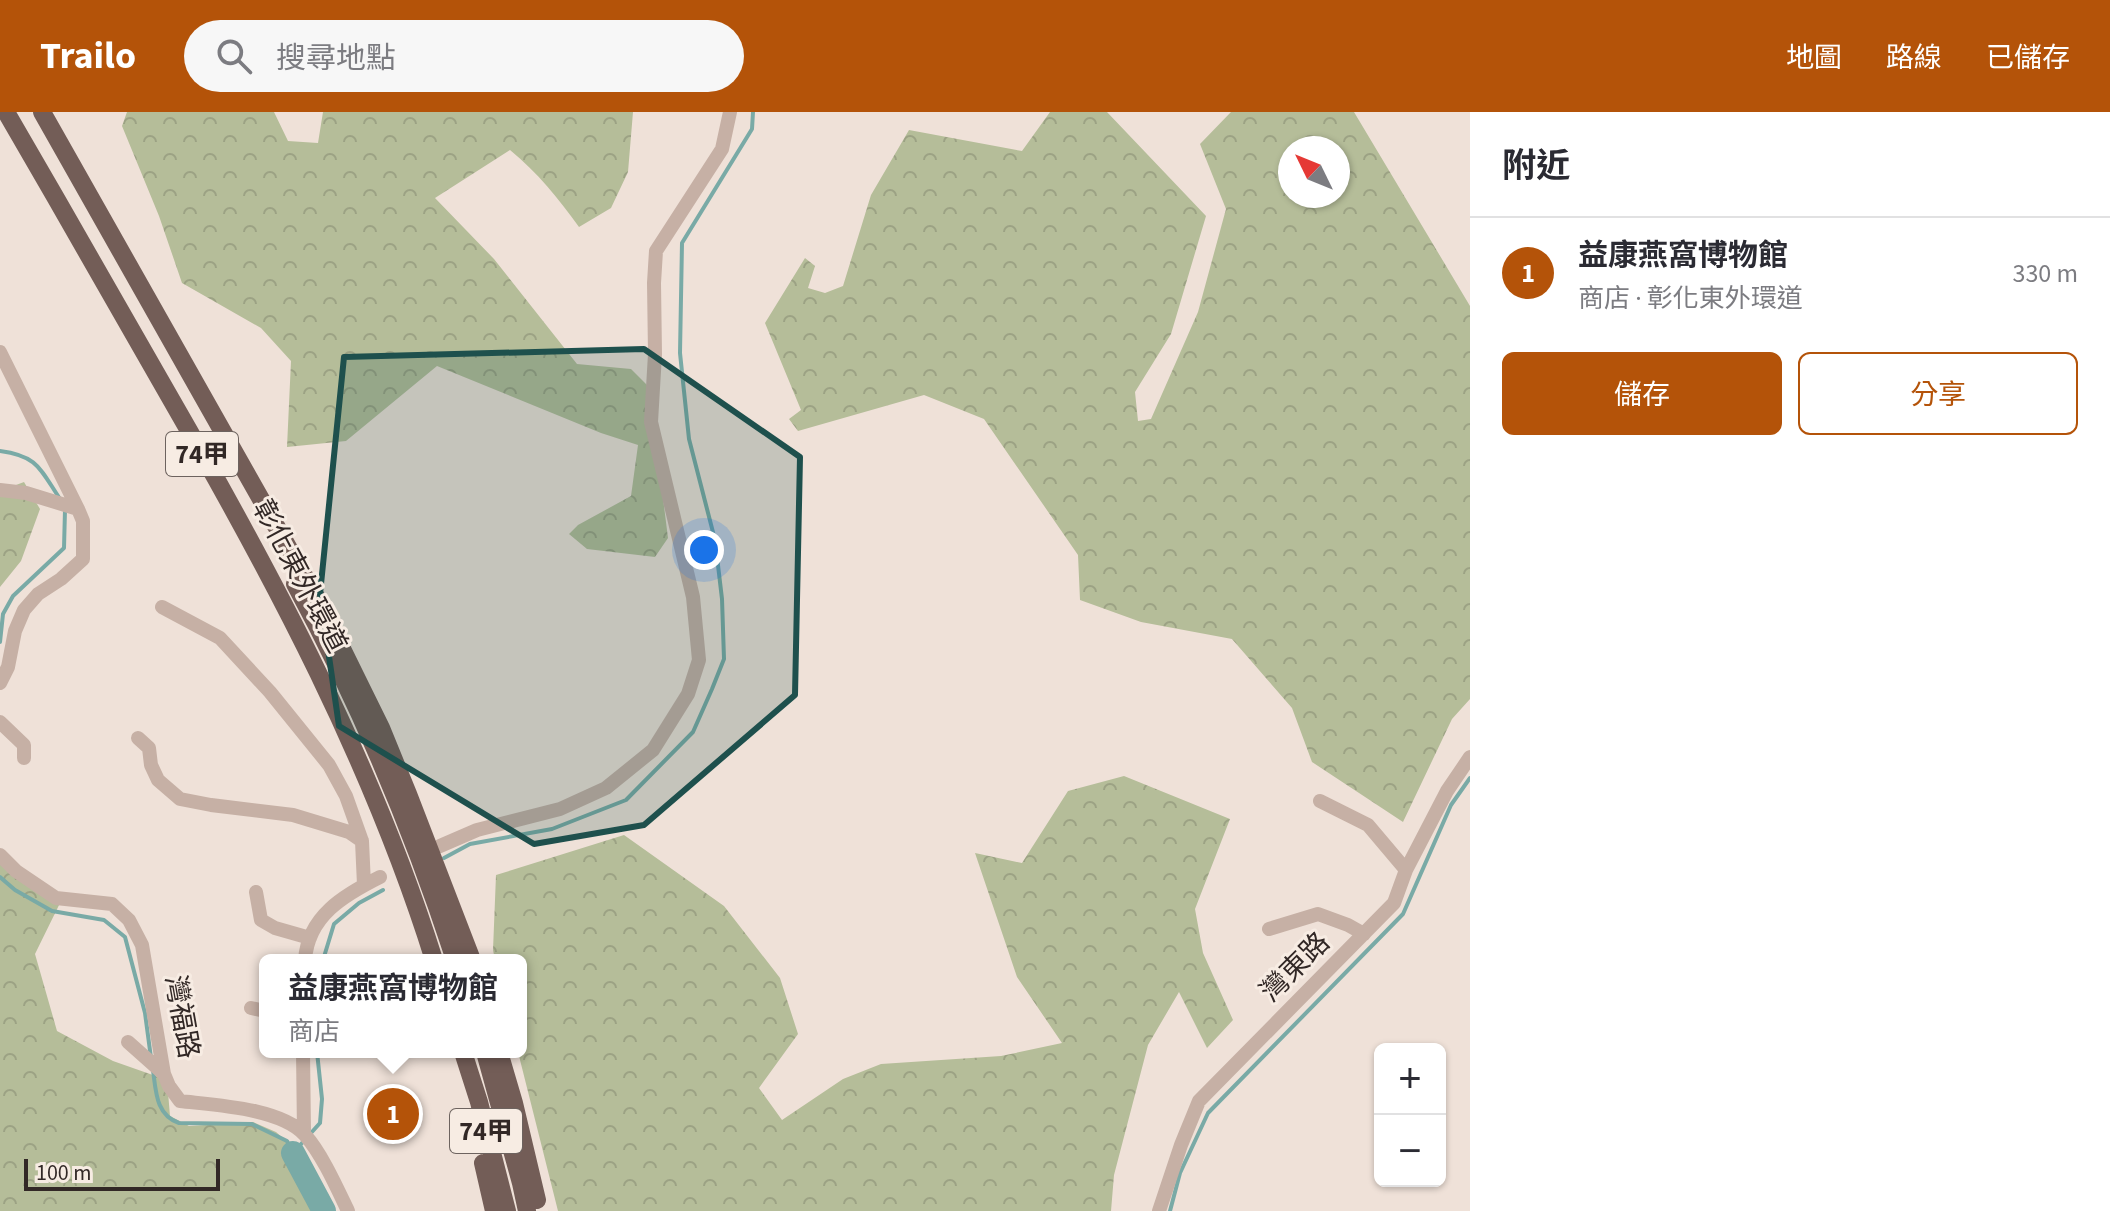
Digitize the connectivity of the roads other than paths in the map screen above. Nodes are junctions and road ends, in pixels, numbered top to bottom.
1 (6, 112) edge
2 (29, 112) edge
3 (42, 112) edge
4 (730, 112) edge
5 (0, 123) edge
6 (0, 352) edge
7 (0, 490) edge
8 (78, 509) junction
9 (162, 607) dead end
10 (0, 683) edge
11 (0, 722) edge
12 (138, 738) dead end
13 (1470, 757) edge
14 (24, 758) dead end
15 (1320, 801) dead end
16 (362, 841) junction
17 (440, 846) dead end
18 (0, 855) edge
19 (1406, 870) junction
20 (380, 877) dead end
21 (364, 885) junction
22 (256, 892) dead end
23 (1269, 929) dead end
24 (1364, 934) junction
25 (310, 938) junction
26 (306, 954) edge
27 (423, 954) edge
28 (432, 954) edge
29 (453, 954) edge
30 (470, 954) edge
31 (128, 1042) dead end
32 (303, 1058) edge
33 (456, 1058) edge
34 (465, 1058) edge
35 (487, 1058) edge
36 (501, 1058) edge
37 (164, 1074) junction
38 (304, 1133) junction
39 (348, 1211) edge
40 (494, 1211) edge
41 (507, 1211) edge
42 (527, 1211) edge
43 (539, 1211) edge
44 (1159, 1211) edge

1 - 28 main road, 彰化東外環道 / 74甲
2 - 29 main road, 彰化東外環道 / 74甲
3 - 30 main road, 74甲
4 - 17 street
5 - 27 main road, 74甲
6 - 8 street
7 - 8 street
8 - 10 street
9 - 16 street
11 - 14 street
12 - 16 street
13 - 19 street, 灣東路
15 - 19 street
16 - 21 street
18 - 37 street, 灣福路
19 - 24 street, 灣東路
20 - 21 street
21 - 25 street
22 - 25 street
23 - 24 street
24 - 44 street, 灣東路
25 - 26 street
31 - 37 street
32 - 38 street
33 - 40 main road, 74甲
34 - 41 main road, 74甲
35 - 42 main road, 74甲
36 - 43 main road, 74甲
37 - 38 street, 灣福路
38 - 39 street, 灣福路

